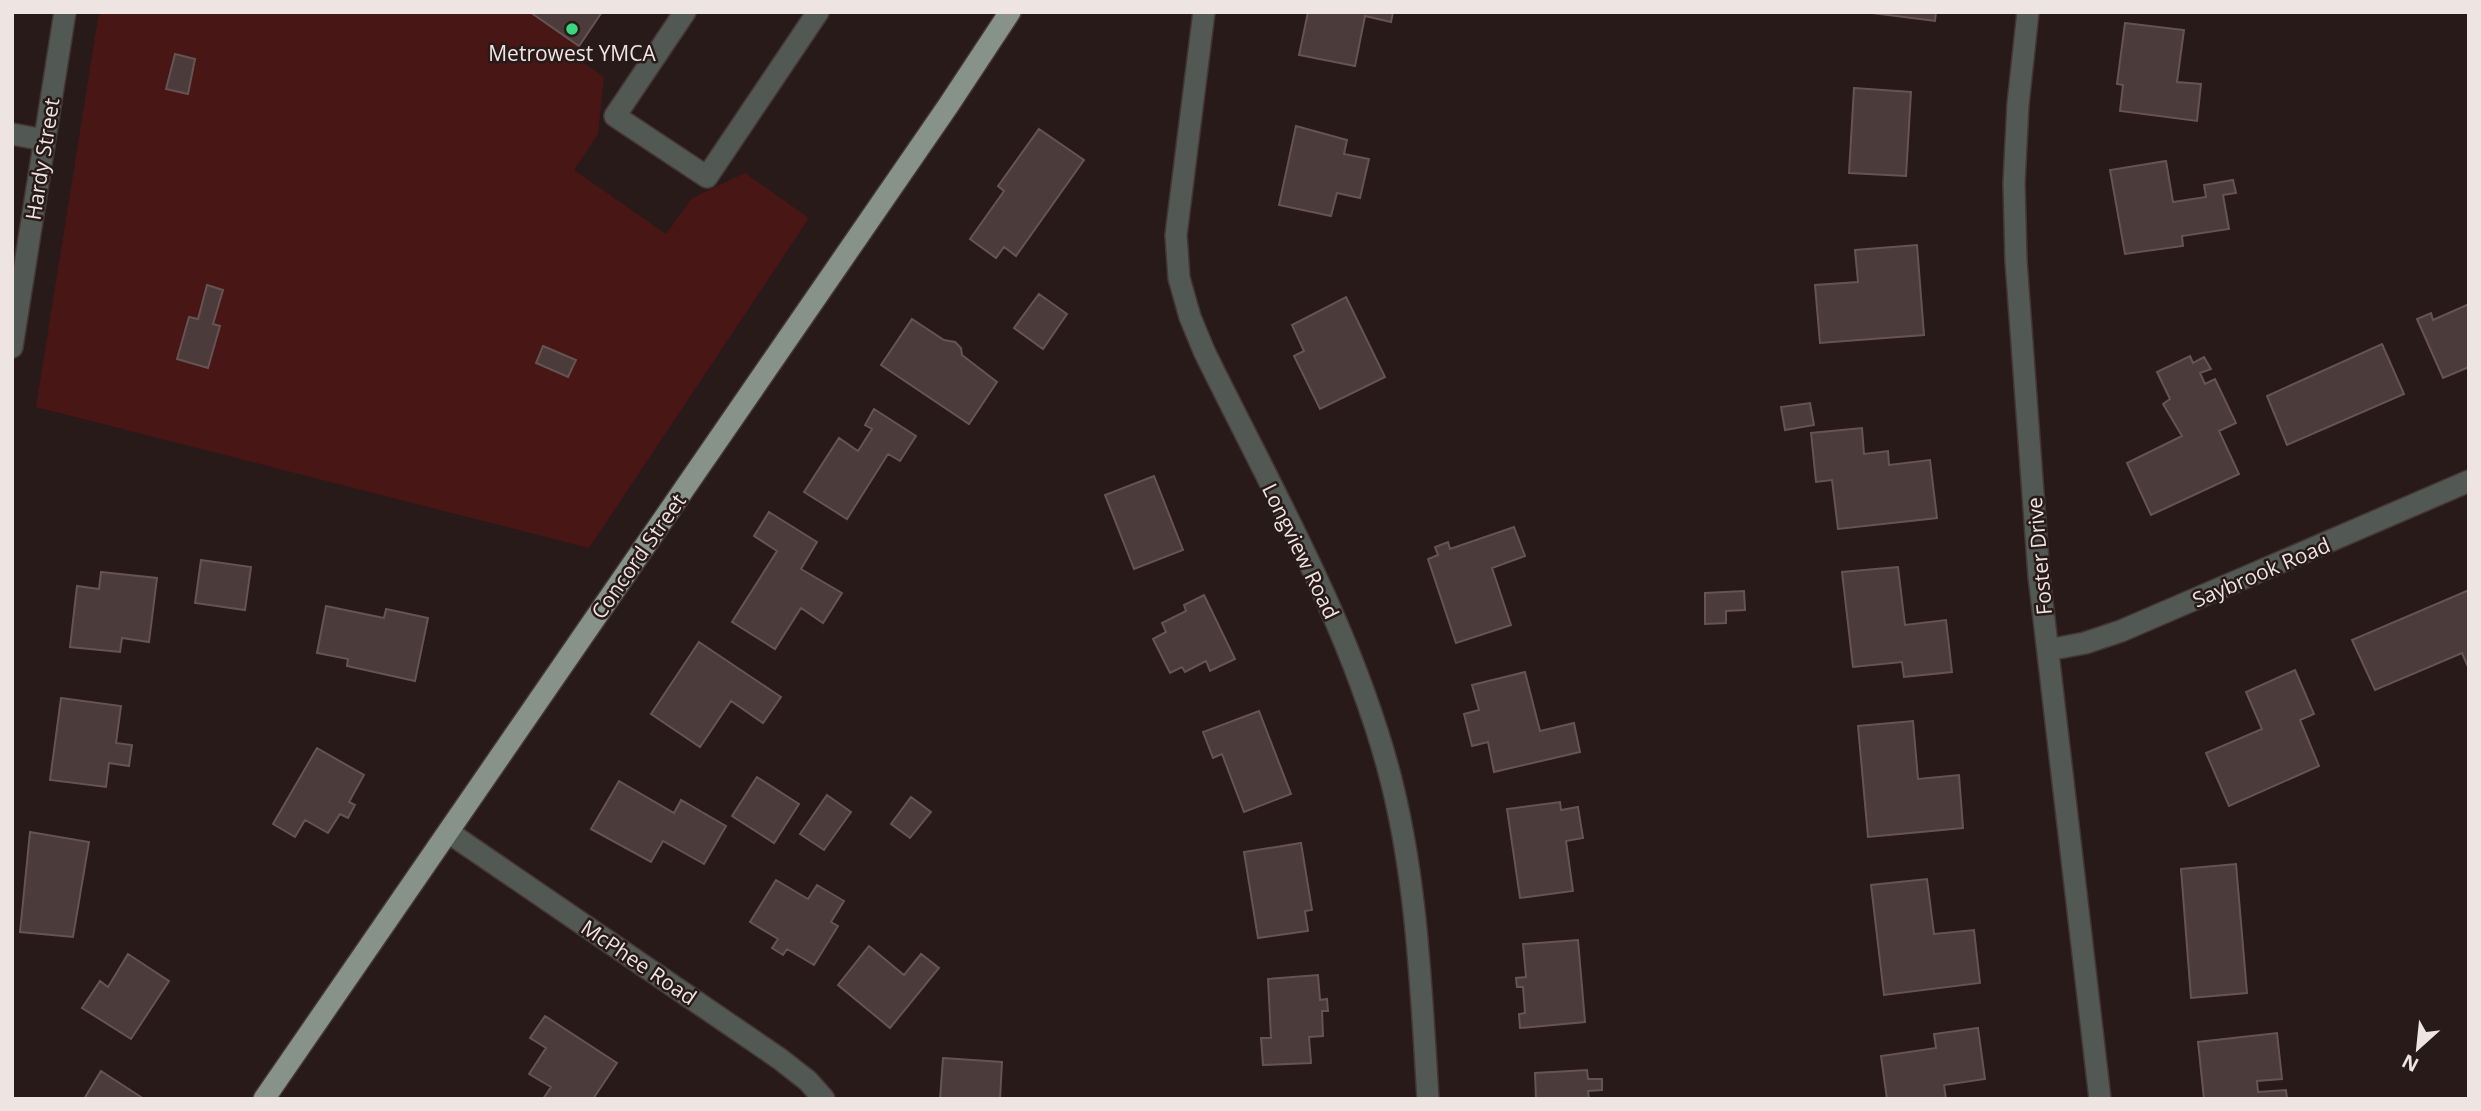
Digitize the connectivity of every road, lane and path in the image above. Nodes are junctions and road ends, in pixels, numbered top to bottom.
1 (65, 12) edge
2 (685, 12) edge
3 (818, 12) edge
4 (1010, 12) edge
5 (1204, 12) edge
6 (2028, 12) edge
7 (12, 134) edge
8 (44, 140) junction
9 (12, 346) edge
10 (2469, 481) edge
11 (2048, 650) junction
12 (447, 832) junction
13 (264, 1099) edge
14 (824, 1099) edge
15 (1428, 1099) edge
16 (2099, 1099) edge

1 - 8 street, Hardy Street
2 - 3 street
4 - 12 main road, Concord Street
5 - 15 street, Longview Road
6 - 11 street, Foster Drive
7 - 8 street
8 - 9 street, Hardy Street
10 - 11 street, Saybrook Road
11 - 16 street, Foster Drive
12 - 13 main road, Concord Street
12 - 14 street, McPhee Road

